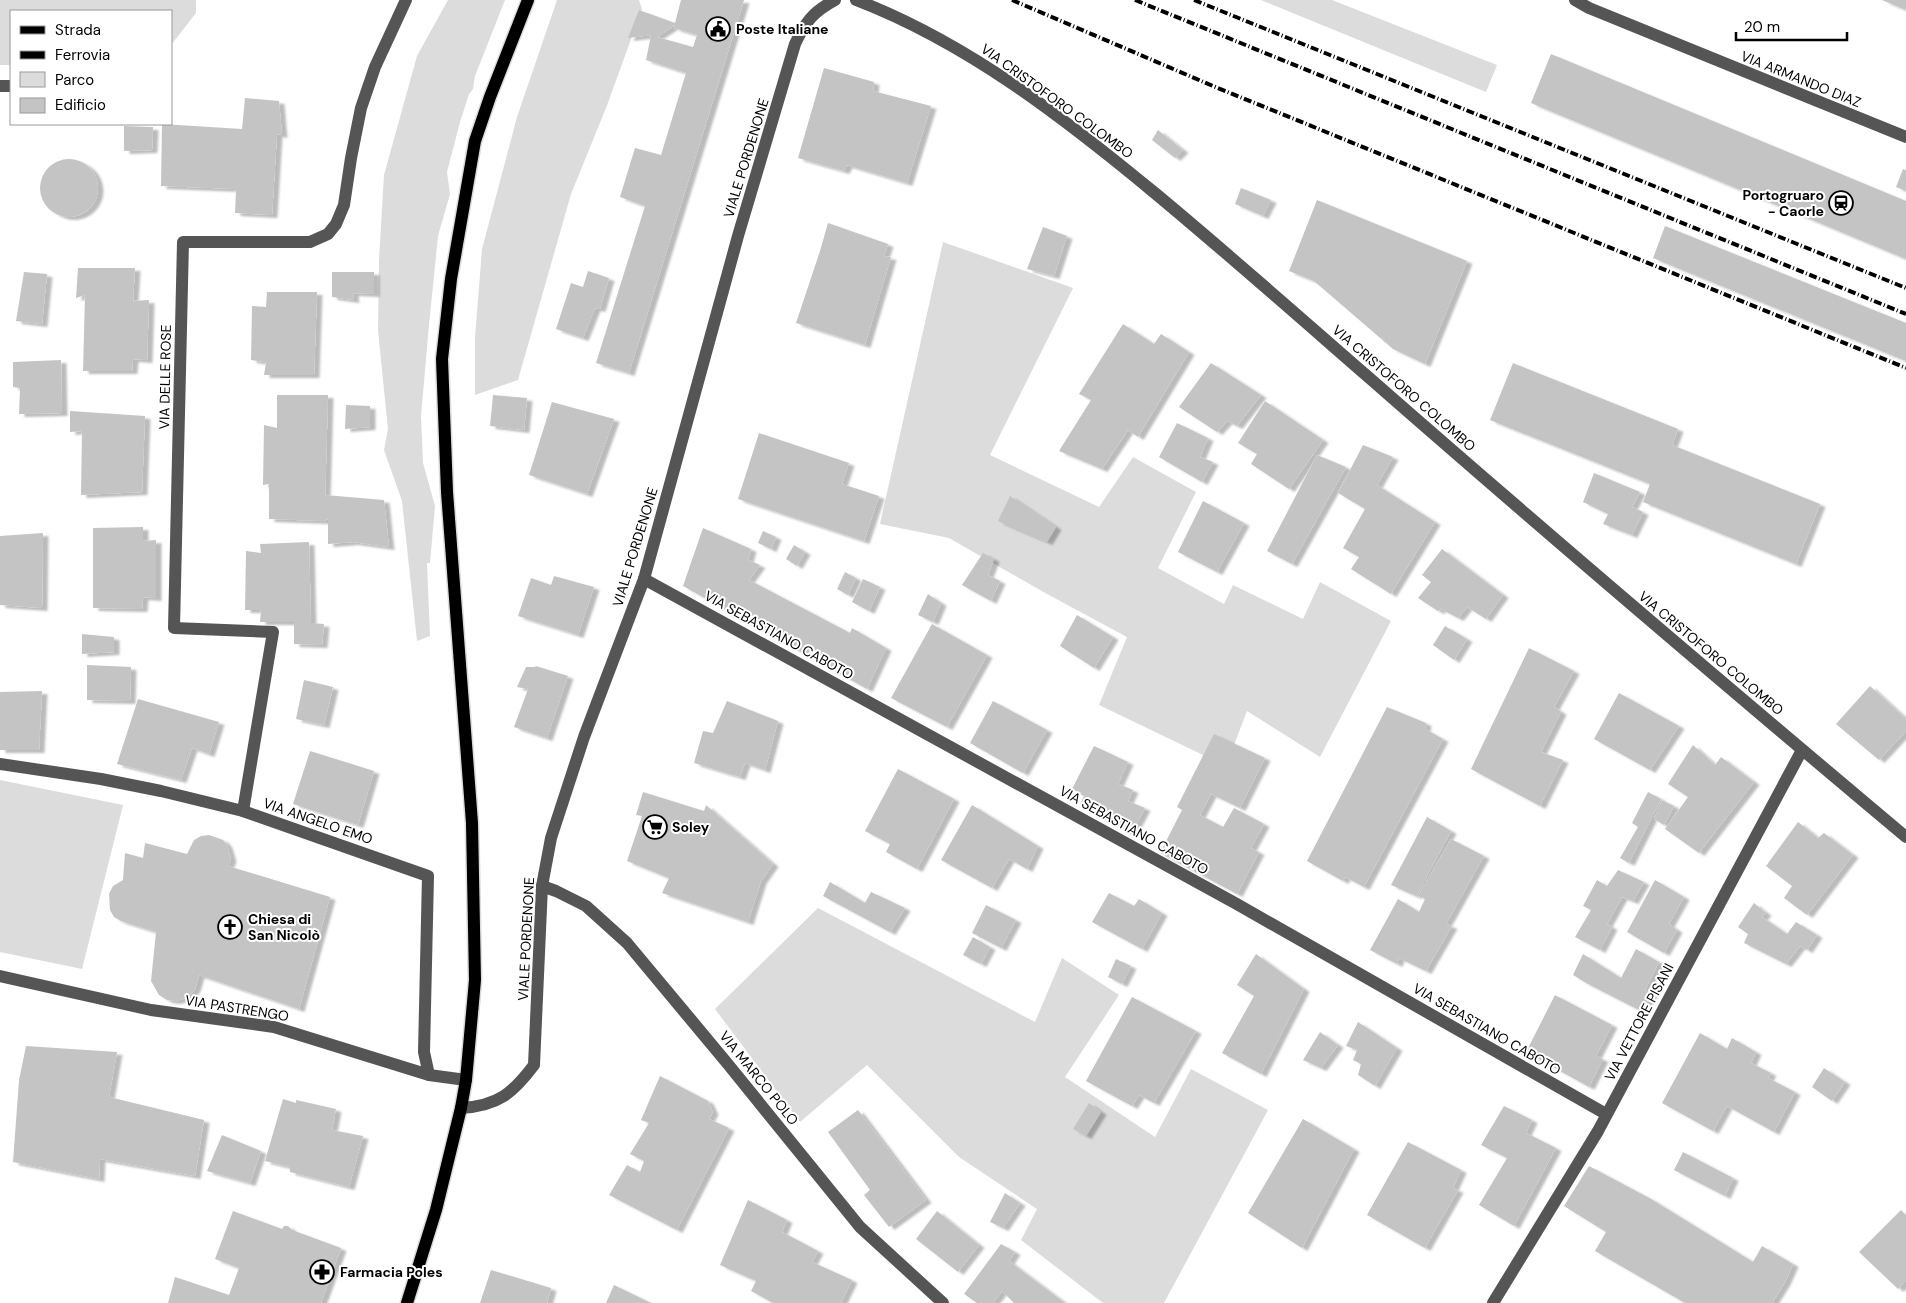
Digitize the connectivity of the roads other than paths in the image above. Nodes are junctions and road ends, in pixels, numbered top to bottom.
1 (406, 0) edge
2 (528, 0) edge
3 (835, 0) edge
4 (856, 0) edge
5 (1575, 0) edge
6 (1906, 137) edge
7 (644, 579) junction
8 (1802, 750) junction
9 (0, 764) edge
10 (243, 811) junction
11 (1906, 837) edge
12 (542, 886) junction
13 (0, 976) edge
14 (429, 1075) junction
15 (466, 1080) junction
16 (461, 1108) junction
17 (1606, 1114) junction
18 (407, 1303) edge
19 (943, 1303) edge
20 (1493, 1303) edge

1 - 10 street, VIA DELLE ROSE
2 - 15 main road
3 - 7 street, VIALE PORDENONE
4 - 8 street, VIA CRISTOFORO COLOMBO
5 - 6 street, VIA ARMANDO DIAZ
7 - 12 street, VIALE PORDENONE
7 - 17 street, VIA SEBASTIANO CABOTO
8 - 11 street, VIA CRISTOFORO COLOMBO
8 - 17 street, VIA VETTORE PISANI
9 - 10 street, VIA ANGELO EMO
10 - 14 street, VIA ANGELO EMO
12 - 16 street, VIALE PORDENONE
12 - 19 street, VIA MARCO POLO
13 - 14 street, VIA PASTRENGO
14 - 15 street, VIA PASTRENGO
15 - 16 main road
16 - 18 main road
17 - 20 street, VIA VETTORE PISANI

